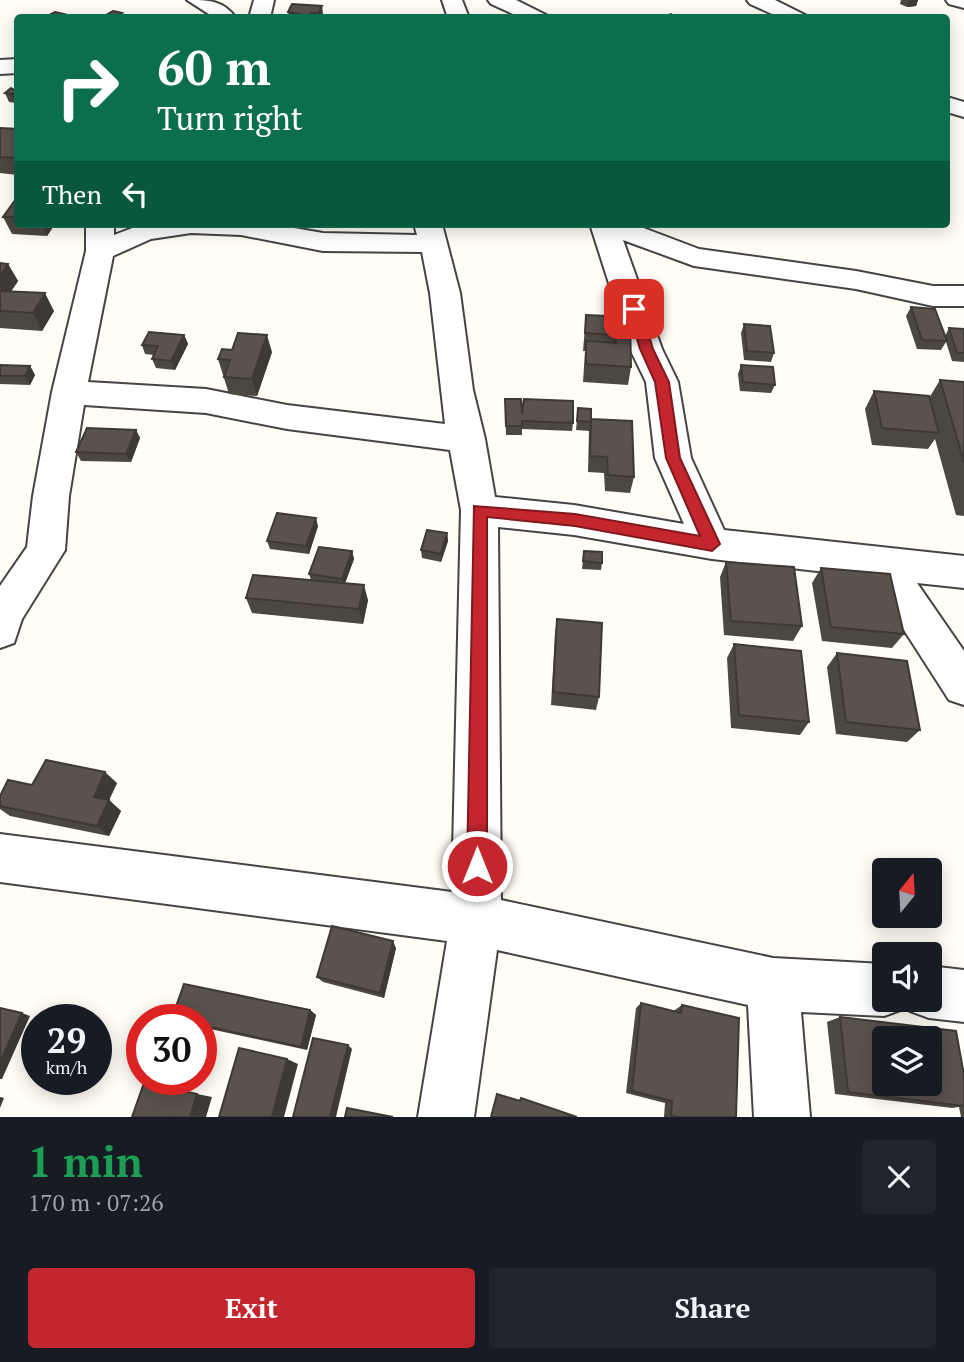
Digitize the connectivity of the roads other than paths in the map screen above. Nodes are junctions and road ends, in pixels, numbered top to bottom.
1 (197, 0) edge
2 (498, 0) edge
3 (757, 0) edge
4 (956, 0) edge
5 (964, 2) edge
6 (223, 14) edge
7 (532, 14) edge
8 (791, 14) edge
9 (171, 228) edge
10 (251, 228) edge
11 (607, 228) edge
12 (617, 228) edge
13 (431, 234) edge
14 (100, 237) edge
15 (964, 296) edge
16 (69, 391) junction
17 (468, 439) junction
18 (480, 510) junction
19 (712, 544) junction
20 (882, 564) junction
21 (964, 572) edge
22 (0, 631) edge
23 (964, 686) edge
24 (0, 858) edge
25 (476, 920) junction
26 (773, 984) junction
27 (872, 989) edge
28 (942, 993) edge
29 (964, 996) edge
30 (446, 1117) edge
31 (782, 1117) edge

1 - 6 street
2 - 7 street
3 - 8 street
4 - 5 street
9 - 14 street
10 - 13 street
11 - 19 street
12 - 15 street
13 - 17 street
14 - 16 street
16 - 17 street
16 - 22 street
17 - 18 street
18 - 19 street
18 - 25 street
19 - 20 street
20 - 21 street
20 - 23 street
24 - 25 street
25 - 26 street
25 - 30 street
26 - 27 street
26 - 31 street
28 - 29 street

